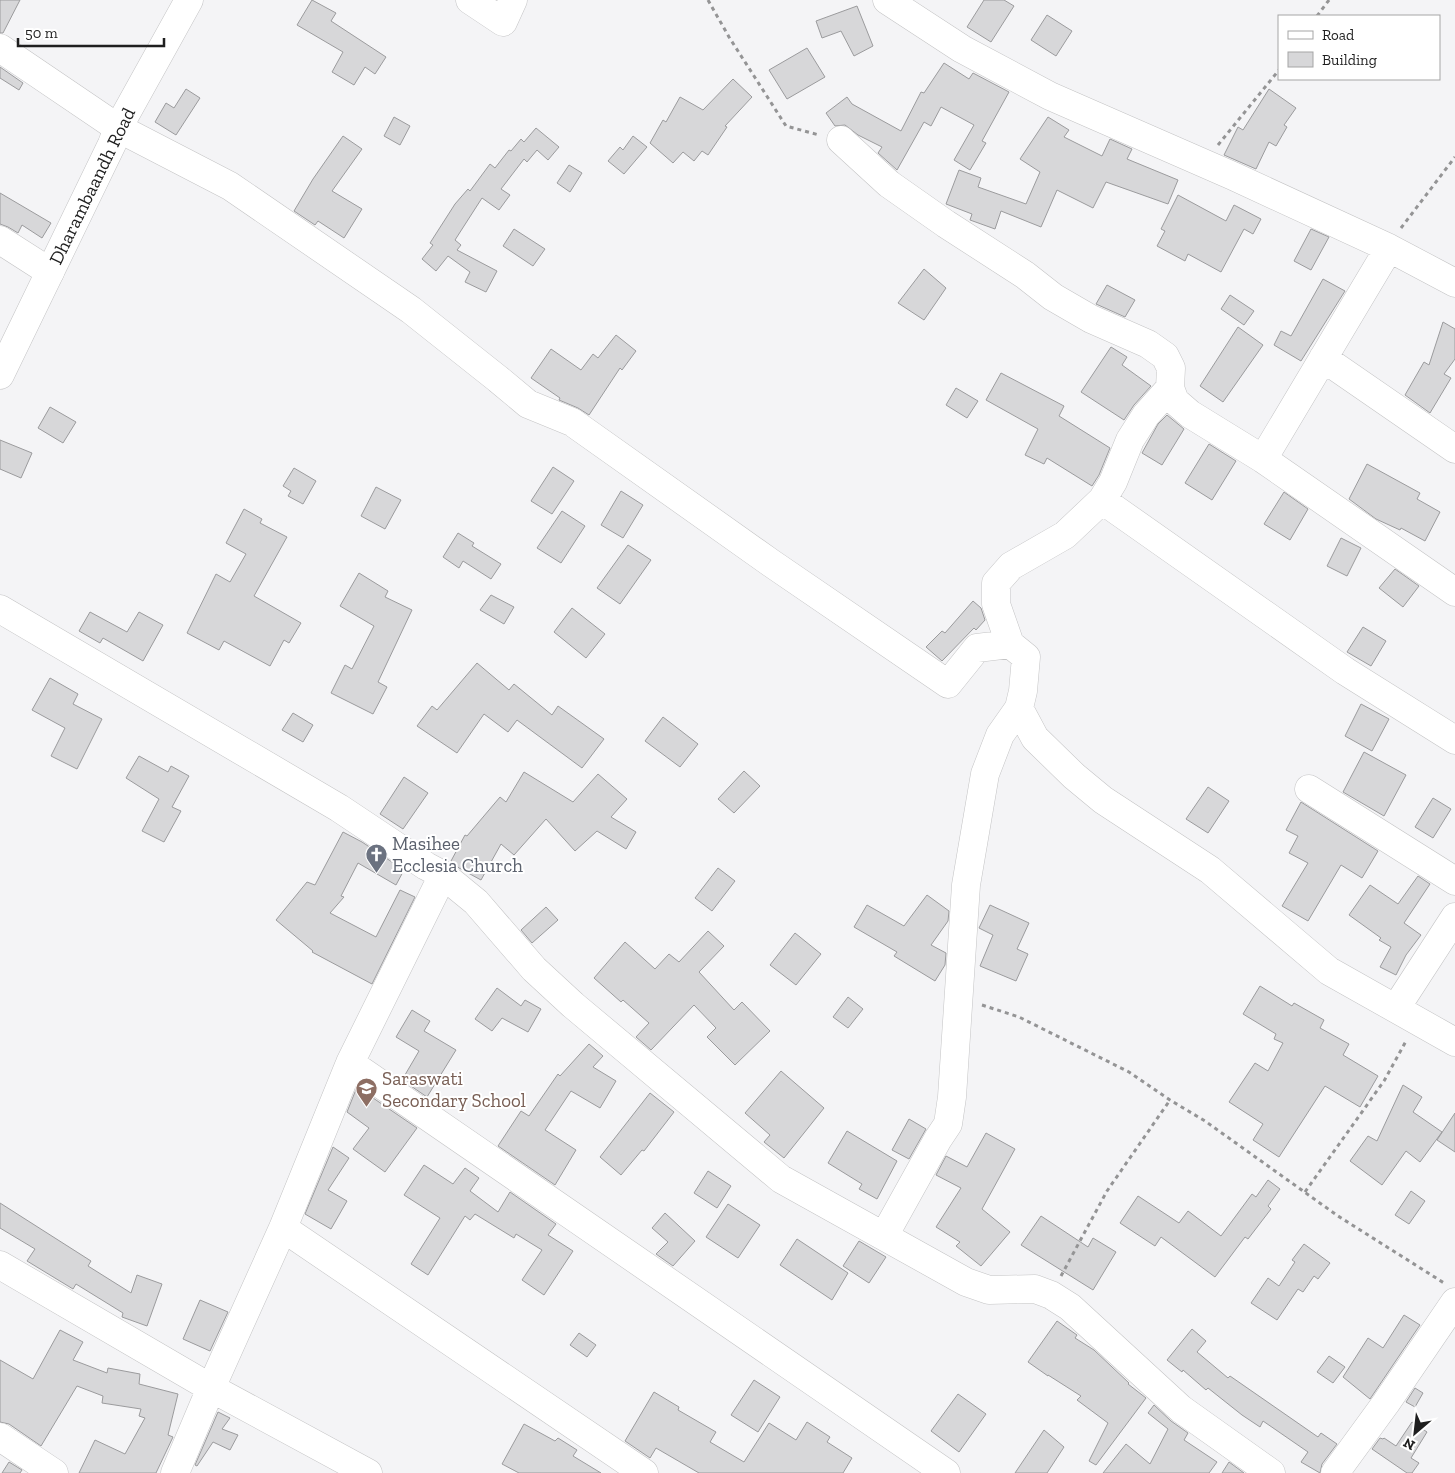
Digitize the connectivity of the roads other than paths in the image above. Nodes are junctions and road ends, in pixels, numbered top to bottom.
1 (189, 0) edge
2 (470, 0) edge
3 (513, 0) edge
4 (886, 0) edge
5 (0, 48) edge
6 (118, 128) junction
7 (841, 140) road end
8 (0, 240) edge
9 (1389, 248) junction
10 (50, 272) junction
11 (1455, 283) edge
12 (1323, 358) junction
13 (0, 375) edge
14 (1170, 388) junction
15 (1455, 449) edge
16 (1263, 459) junction
17 (1102, 500) junction
18 (1455, 592) edge
19 (0, 609) edge
20 (1010, 644) junction
21 (1019, 708) junction
22 (1455, 740) edge
23 (1309, 789) dead end
24 (443, 875) junction
25 (1455, 881) edge
26 (1455, 917) edge
27 (1406, 1014) junction
28 (1455, 1042) edge
29 (350, 1063) junction
30 (283, 1228) junction
31 (884, 1236) junction
32 (0, 1265) edge
33 (1451, 1293) edge
34 (210, 1388) junction
35 (0, 1437) edge
36 (54, 1473) edge
37 (175, 1473) edge
38 (368, 1473) edge
39 (644, 1473) edge
40 (946, 1473) edge
41 (1271, 1473) edge
42 (1335, 1473) edge

1 - 6 street, Dharambaandh Road
2 - 3 street
4 - 9 street
5 - 6 street
6 - 10 street, Dharambaandh Road
6 - 20 street
7 - 14 street
8 - 10 street
9 - 11 street
9 - 12 street
10 - 13 street, Dharambaandh Road
12 - 15 street
12 - 16 street
14 - 16 street
14 - 17 street
16 - 18 street
17 - 20 street
17 - 22 street
19 - 24 street
20 - 21 street
21 - 27 street
21 - 31 street
23 - 25 street
24 - 29 street
24 - 31 street
26 - 27 street
27 - 28 street
29 - 30 street
29 - 40 street
30 - 34 street
30 - 39 street
31 - 41 street
32 - 34 street
33 - 42 street
34 - 37 street
34 - 38 street
35 - 36 street

